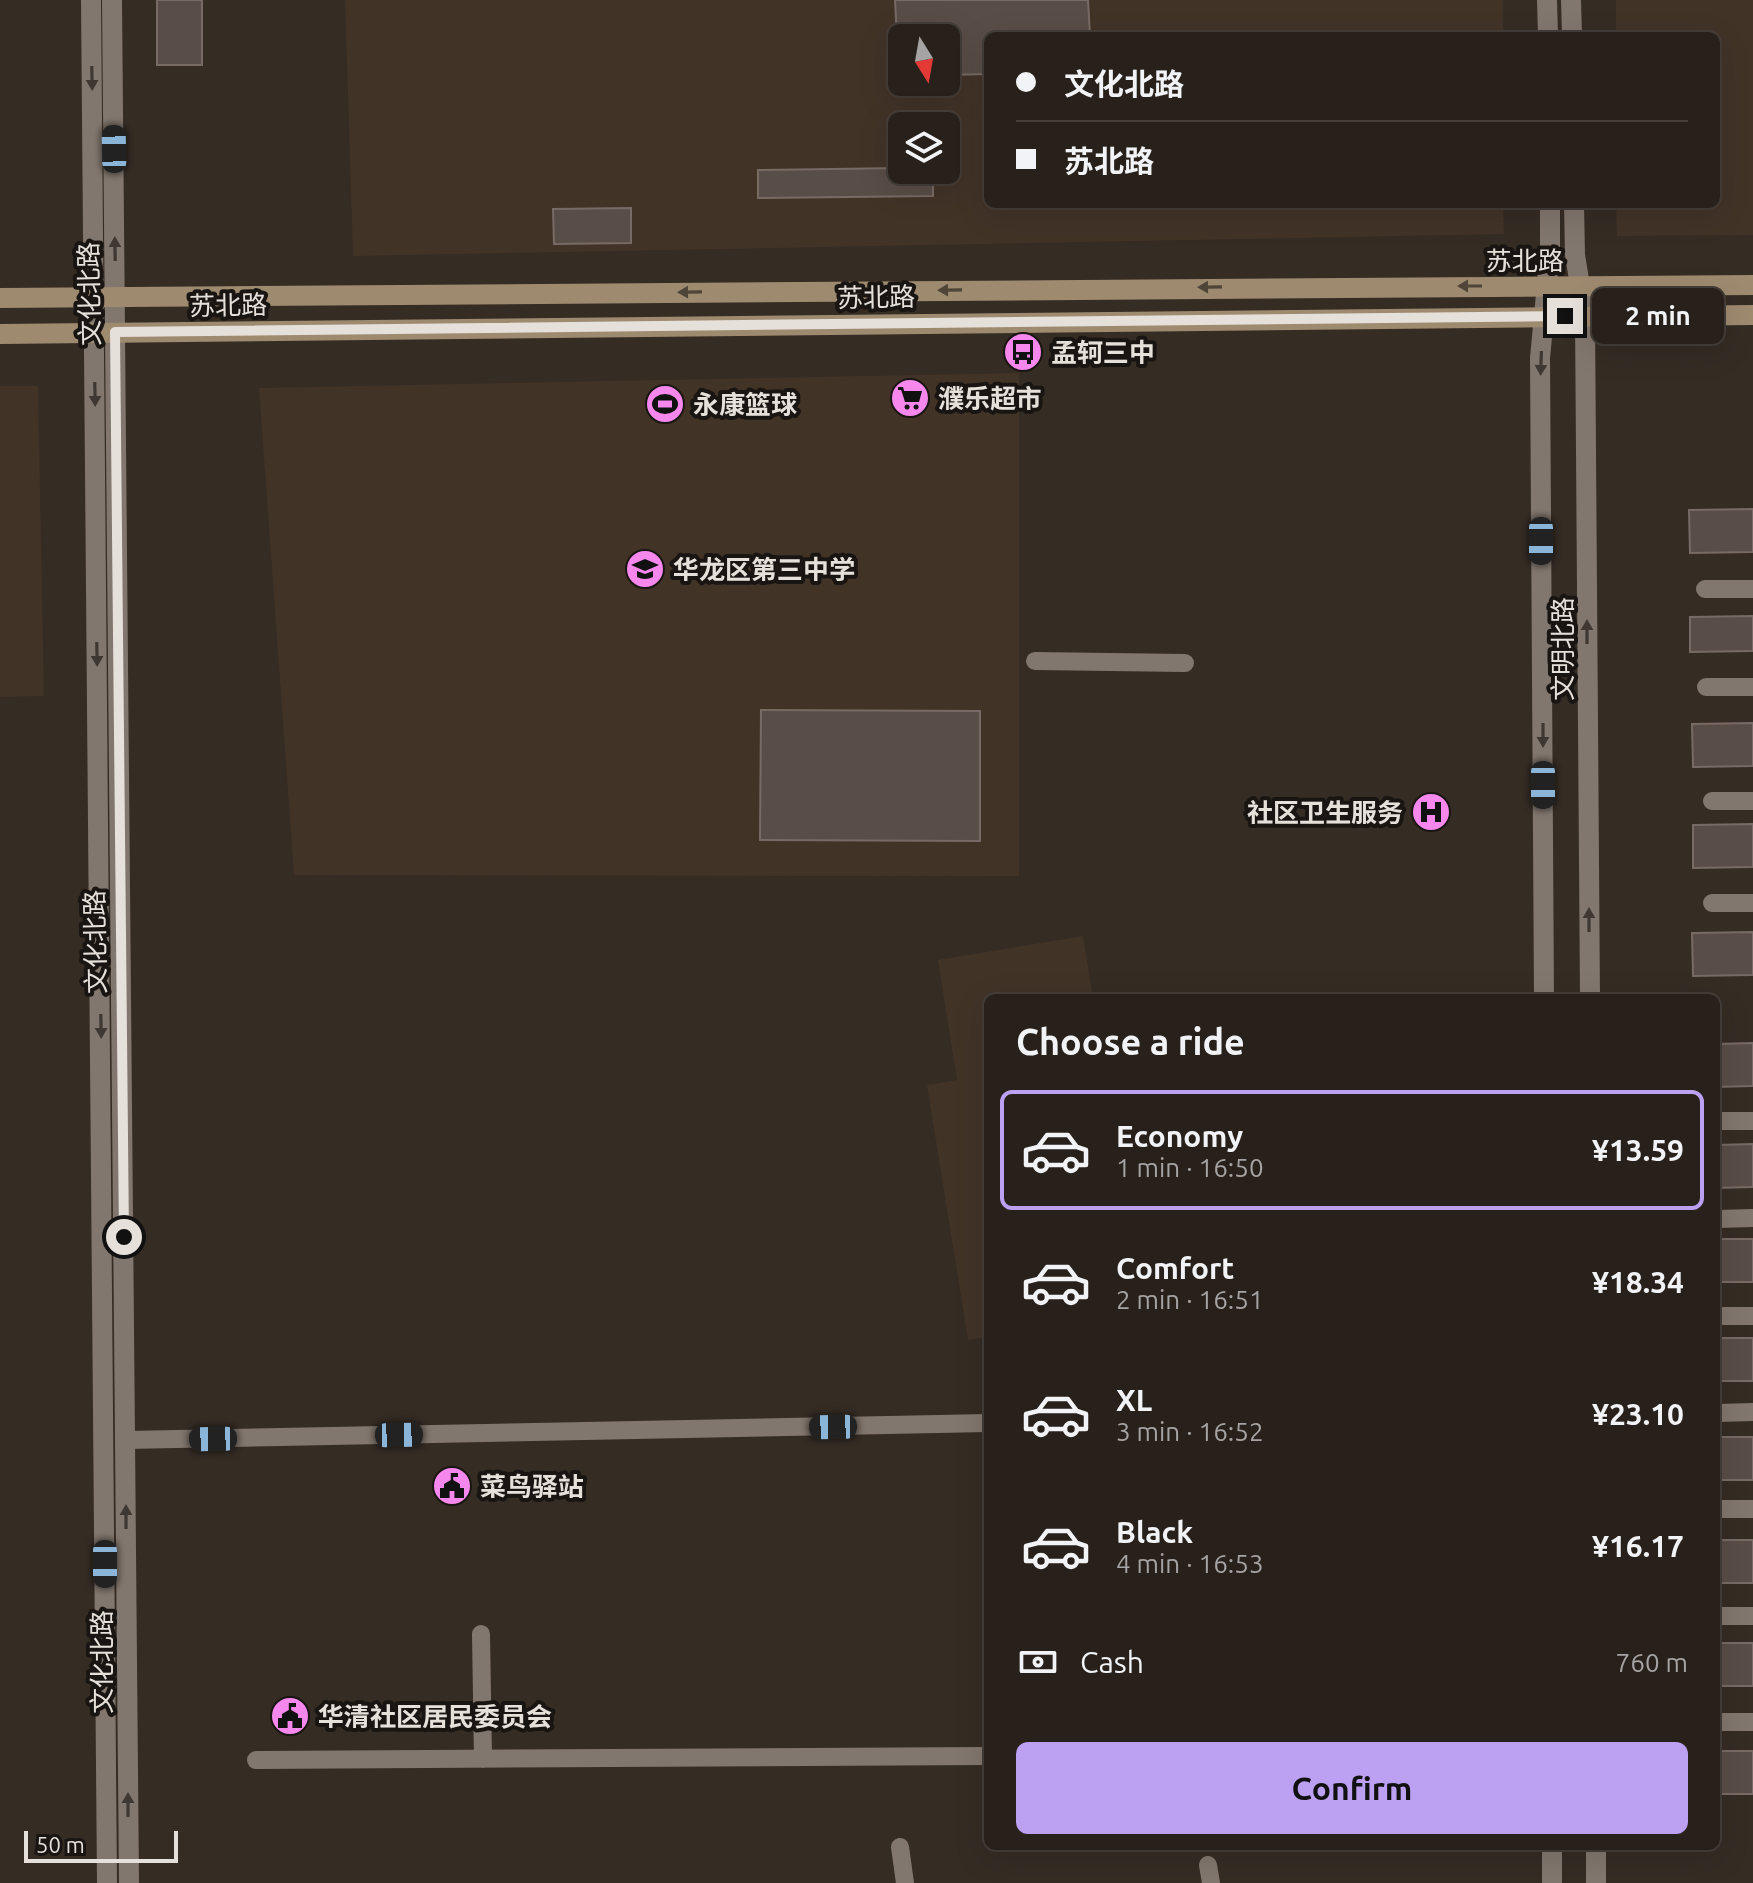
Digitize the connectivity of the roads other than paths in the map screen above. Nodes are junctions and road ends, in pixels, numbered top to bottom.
1 (91, 0) edge
2 (112, 0) edge
3 (1547, 0) edge
4 (1571, 0) edge
5 (1548, 32) edge
6 (1572, 32) edge
7 (1550, 208) edge
8 (1574, 208) edge
9 (1753, 285) edge
10 (1548, 286) junction
11 (1580, 286) junction
12 (115, 297) junction
13 (0, 298) edge
14 (94, 298) junction
15 (1753, 315) edge
16 (1585, 316) junction
17 (1545, 317) junction
18 (115, 332) junction
19 (94, 333) junction
20 (0, 334) edge
21 (1705, 589) dead end
22 (1753, 589) edge
23 (1035, 661) dead end
24 (1185, 663) dead end
25 (1706, 687) dead end
26 (1753, 687) edge
27 (1712, 801) dead end
28 (1753, 801) edge
29 (1712, 903) dead end
30 (1753, 903) edge
31 (1544, 994) edge
32 (1590, 994) edge
33 (1720, 1121) edge
34 (1753, 1121) edge
35 (1753, 1218) edge
36 (1720, 1219) edge
37 (1720, 1316) edge
38 (1753, 1316) edge
39 (1753, 1412) edge
40 (1720, 1413) edge
41 (984, 1423) edge
42 (125, 1440) junction
43 (1720, 1509) edge
44 (1753, 1509) edge
45 (1720, 1616) edge
46 (1753, 1616) edge
47 (481, 1634) dead end
48 (1720, 1722) edge
49 (1753, 1722) edge
50 (984, 1756) edge
51 (483, 1759) junction
52 (256, 1760) dead end
53 (900, 1847) dead end
54 (1552, 1850) edge
55 (1596, 1850) edge
56 (107, 1883) edge
57 (129, 1883) edge
58 (905, 1883) edge
59 (1552, 1883) edge
60 (1596, 1883) edge

1 -> 14 street, 文化北路
12 -> 2 street, 文化北路
3 - 5 street
4 - 6 street
7 - 10 street, 文明北路
8 - 11 street, 文明北路
9 - 11 main road, 苏北路
10 - 11 main road, 苏北路
10 -> 12 main road, 苏北路
10 - 17 street, 文明北路
11 - 16 street, 文明北路
12 - 14 main road, 苏北路
12 - 18 street, 文化北路
13 - 14 main road, 苏北路
14 - 19 street, 文化北路
15 - 16 main road, 苏北路
16 - 17 main road, 苏北路
32 -> 16 street, 文明北路
17 - 18 main road, 苏北路
17 -> 31 street, 文明北路
18 - 19 main road, 苏北路
18 - 42 street, 文化北路
19 - 20 main road, 苏北路
19 -> 56 street, 文化北路
21 - 22 street
23 - 24 street
25 - 26 street
27 - 28 street
29 - 30 street
33 - 34 street
35 - 36 street
37 - 38 street
39 - 40 street
41 - 42 street
57 -> 42 street, 文化北路
43 - 44 street
45 - 46 street
47 - 51 street
48 - 49 street
50 - 51 street
51 - 52 street
53 - 58 street
54 - 59 street
55 - 60 street

